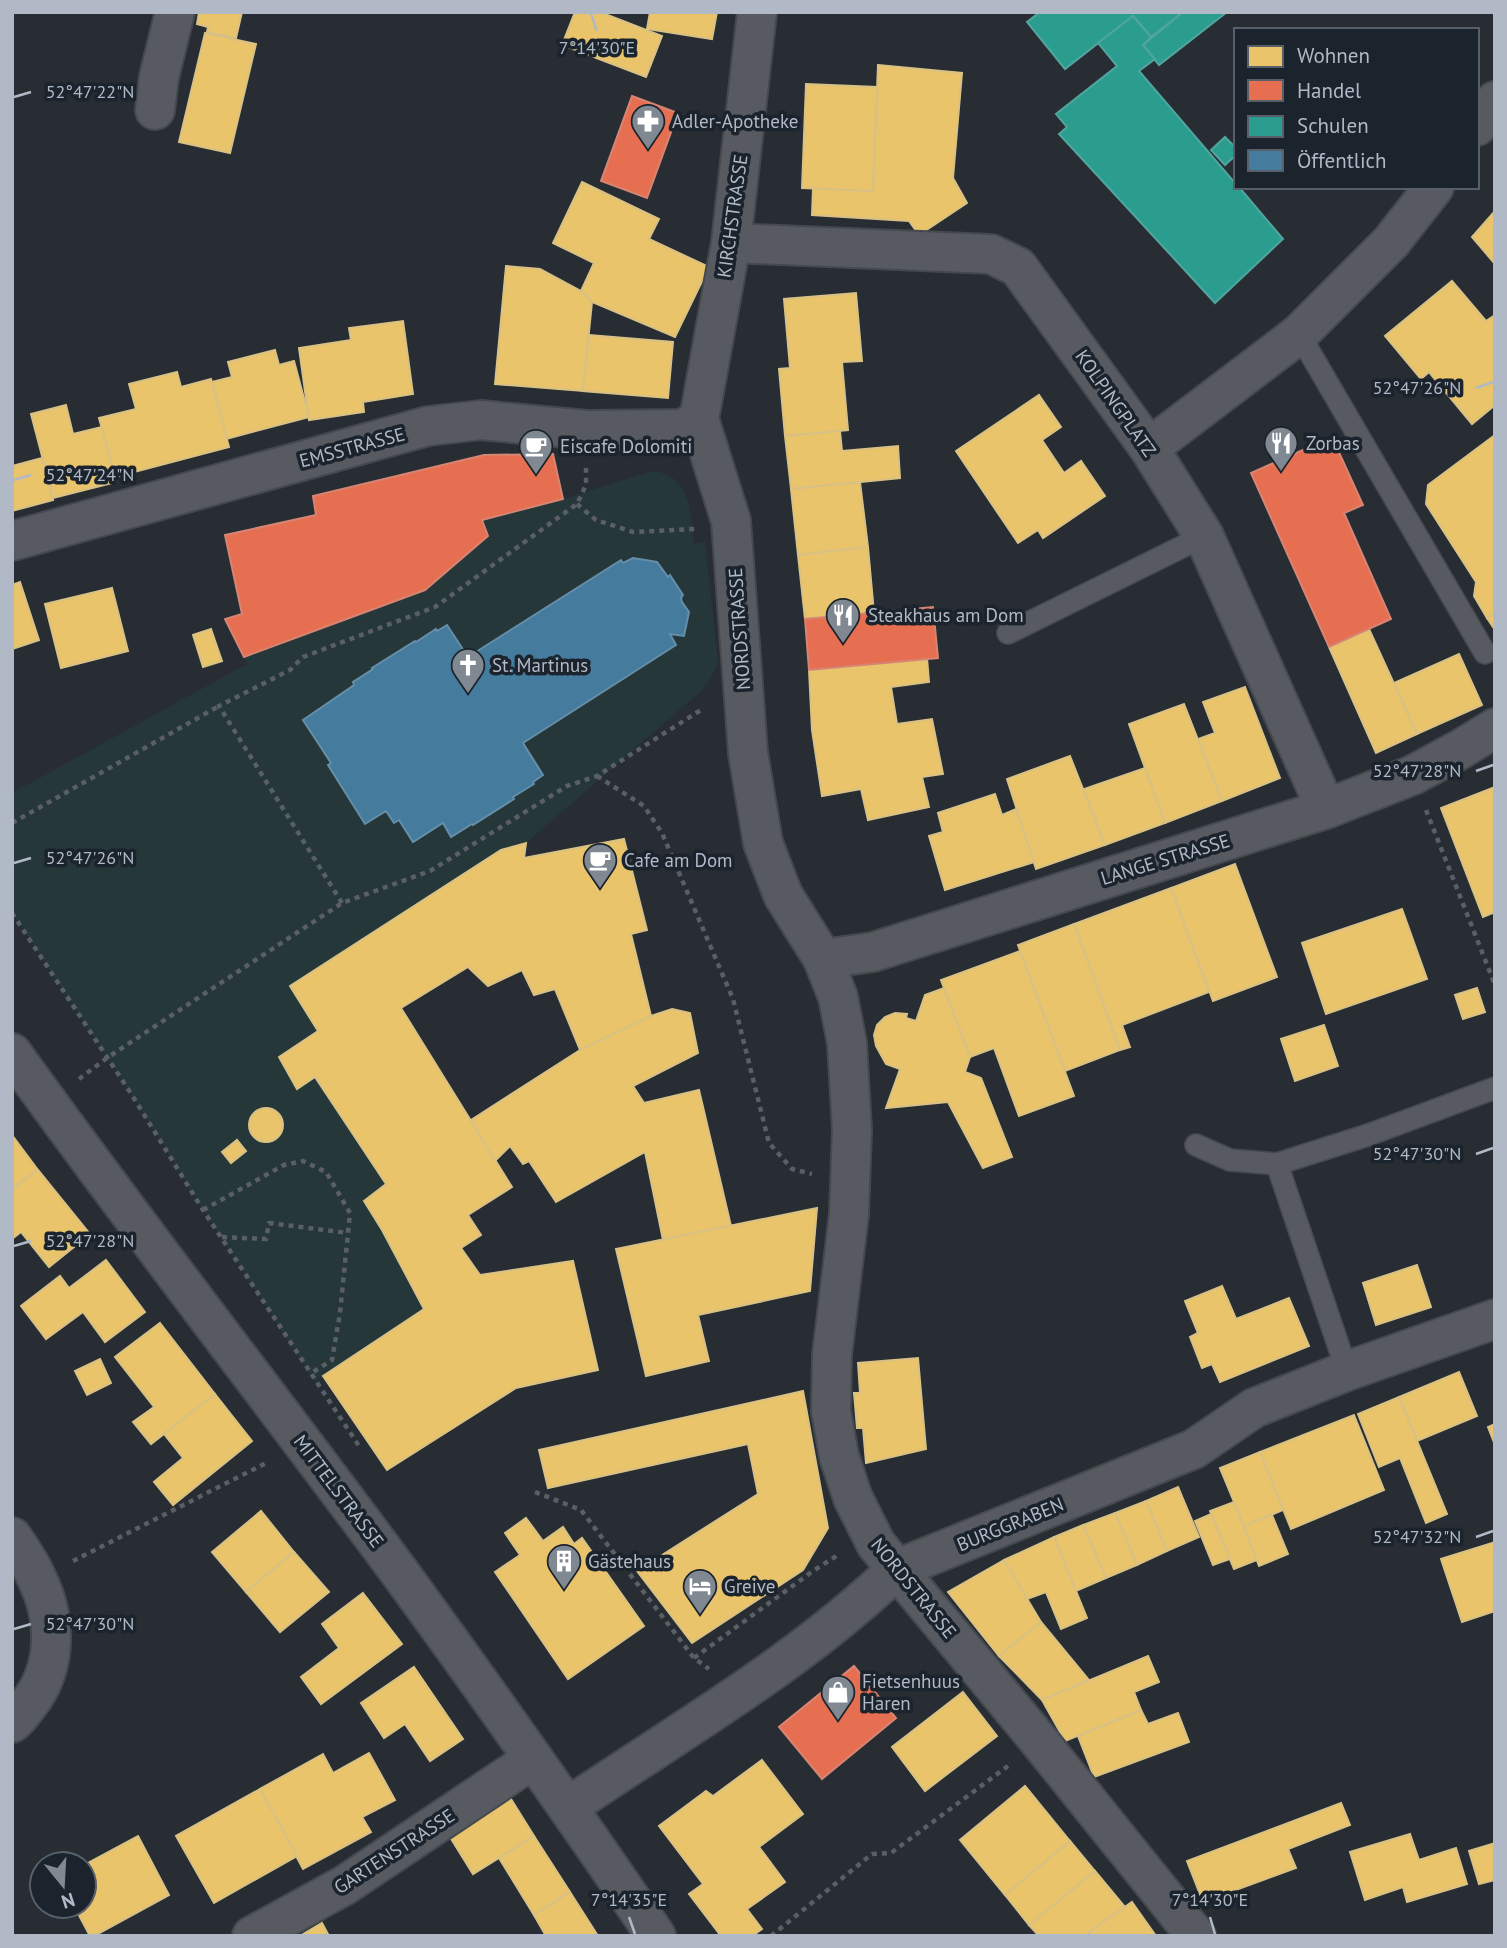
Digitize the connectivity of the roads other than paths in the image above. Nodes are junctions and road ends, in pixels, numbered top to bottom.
1 (175, 12) edge
2 (757, 12) edge
3 (1495, 101) edge
4 (155, 110) dead end
5 (1479, 123) edge
6 (1432, 189) edge
7 (730, 243) junction
8 (1299, 334) junction
9 (699, 419) junction
10 (1149, 448) junction
11 (1204, 536) junction
12 (12, 541) edge
13 (1008, 633) dead end
14 (1485, 653) dead end
15 (1495, 728) edge
16 (1325, 809) junction
17 (823, 959) junction
18 (12, 1053) edge
19 (1495, 1088) edge
20 (1196, 1145) dead end
21 (1277, 1164) junction
22 (1495, 1319) edge
23 (1347, 1371) junction
24 (12, 1537) edge
25 (886, 1556) junction
26 (12, 1723) edge
27 (533, 1759) junction
28 (569, 1807) junction
29 (252, 1936) edge
30 (656, 1936) edge
31 (1196, 1936) edge

1 - 4 street
2 - 7 street, KIRCHSTRASSE
3 - 5 street
6 - 8 street
7 - 9 street, KIRCHSTRASSE
7 - 10 street, KOLPINGPLATZ
8 - 10 street
8 - 14 lane
9 - 12 street, EMSSTRASSE
9 - 17 street, NORDSTRASSE
10 - 11 street, KOLPINGPLATZ
11 - 13 lane
11 - 16 street, KOLPINGPLATZ
15 - 16 street, LANGE STRASSE
16 - 17 street, LANGE STRASSE
17 - 25 street, NORDSTRASSE
18 - 27 street, MITTELSTRASSE
19 - 21 lane
20 - 21 lane
21 - 23 lane
22 - 23 street, BURGGRABEN
23 - 25 street, BURGGRABEN
24 - 26 street
25 - 28 street, BURGGRABEN
25 - 31 street, NORDSTRASSE
27 - 28 street, MITTELSTRASSE
27 - 29 street, GARTENSTRASSE
28 - 30 street, MITTELSTRASSE

